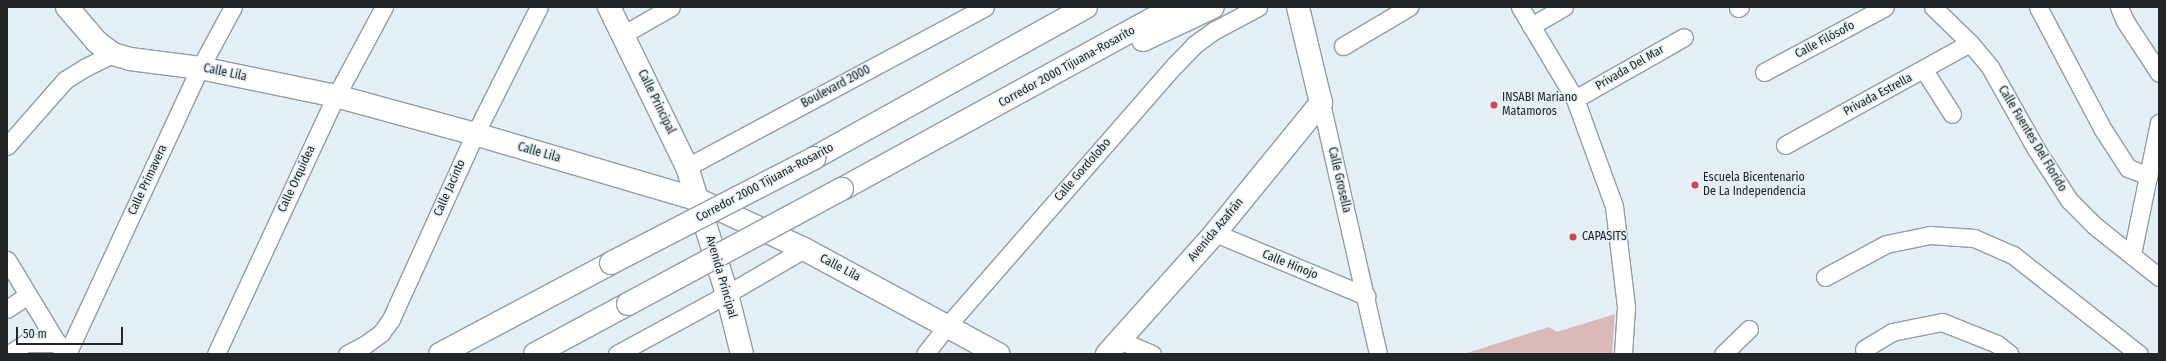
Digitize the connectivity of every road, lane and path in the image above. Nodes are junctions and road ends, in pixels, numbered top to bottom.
1 (233, 7) edge
2 (384, 7) edge
3 (539, 7) edge
4 (609, 7) edge
5 (671, 7) edge
6 (984, 7) edge
7 (1086, 7) edge
8 (1175, 7) edge
9 (1213, 7) edge
10 (1258, 7) edge
11 (1298, 7) edge
12 (1409, 7) edge
13 (1520, 7) edge
14 (1564, 7) edge
15 (1885, 7) edge
16 (1933, 7) edge
17 (2038, 7) edge
18 (2119, 7) edge
19 (72, 9) edge
20 (1531, 26) junction
21 (624, 34) junction
22 (1684, 37) dead end
23 (1970, 43) junction
24 (1343, 46) dead end
25 (113, 54) junction
26 (1079, 61) junction
27 (200, 68) junction
28 (1924, 70) junction
29 (1764, 72) dead end
30 (2159, 73) edge
31 (336, 96) junction
32 (1576, 99) junction
33 (1321, 103) junction
34 (1952, 114) dead end
35 (2159, 127) edge
36 (475, 134) junction
37 (1785, 145) dead end
38 (7, 146) edge
39 (687, 167) junction
40 (2152, 188) edge
41 (699, 200) junction
42 (1214, 234) junction
43 (804, 248) junction
44 (2132, 254) junction
45 (7, 260) edge
46 (1825, 277) dead end
47 (2159, 277) edge
48 (727, 294) junction
49 (28, 295) junction
50 (1366, 296) junction
51 (7, 309) edge
52 (947, 326) junction
53 (1749, 330) dead end
54 (1113, 347) edge
55 (1864, 349) dead end
56 (63, 350) edge
57 (9, 354) edge
58 (216, 354) edge
59 (347, 354) edge
60 (440, 354) edge
61 (535, 354) edge
62 (617, 354) edge
63 (742, 354) edge
64 (925, 354) edge
65 (998, 354) edge
66 (1152, 354) edge
67 (1378, 354) edge
68 (1623, 354) edge
69 (1723, 354) edge
70 (2010, 354) edge
71 (2139, 354) edge

1 - 27 street, Calle Primavera
2 - 31 street, Calle Orquídea
3 - 36 street, Calle Jacinto
4 - 21 main road, Calle Principal
5 - 21 street
6 - 39 street, Boulevard 2000
7 - 60 main road, Corredor 2000 Tijuana-Rosarito, bridge
8 - 26 main road, Corredor 2000 Tijuana-Rosarito
9 - 26 main road
10 - 52 street, Calle Gordolobo
11 - 33 main road, Calle Grosella
12 - 24 street
13 - 20 street
14 - 20 street
15 - 29 street, Calle Filósofo
16 - 23 street, Calle Fuentes Del Florido
17 - 40 street
18 - 30 street
19 - 25 main road, Calle Lila
20 - 32 street
21 - 39 main road, Calle Principal
22 - 32 street, Privada Del Mar
23 - 28 street, Privada Estrella
23 - 44 street, Calle Fuentes Del Florido
25 - 27 main road, Calle Lila
25 - 38 street
26 - 61 main road, Corredor 2000 Tijuana-Rosarito, bridge
27 - 31 main road, Calle Lila
27 - 56 street, Calle Primavera
28 - 34 street
28 - 37 street, Privada Estrella
31 - 36 main road, Calle Lila
31 - 58 street, Calle Orquídea
32 - 68 street
33 - 42 main road, Avenida Azafrán
33 - 50 street, Calle Grosella
35 - 40 street
36 - 41 main road, Calle Lila
36 - 59 street, Calle Jacinto
39 - 41 main road, Calle Principal
40 - 44 street
41 - 43 main road, Calle Lila
41 - 48 main road, Avenida Principal
42 - 50 street, Calle Hinojo
42 - 54 main road, Avenida Azafrán
43 - 48 street
43 - 52 main road, Calle Lila
44 - 47 street, Calle Fuentes Del Florido
45 - 49 street
46 - 71 street
48 - 62 street
48 - 63 main road, Avenida Principal
49 - 51 street
49 - 56 street
50 - 67 street, Calle Grosella
52 - 64 street, Calle Gordolobo
52 - 65 main road, Calle Lila
53 - 69 street
54 - 66 street
55 - 70 street
56 - 57 street

